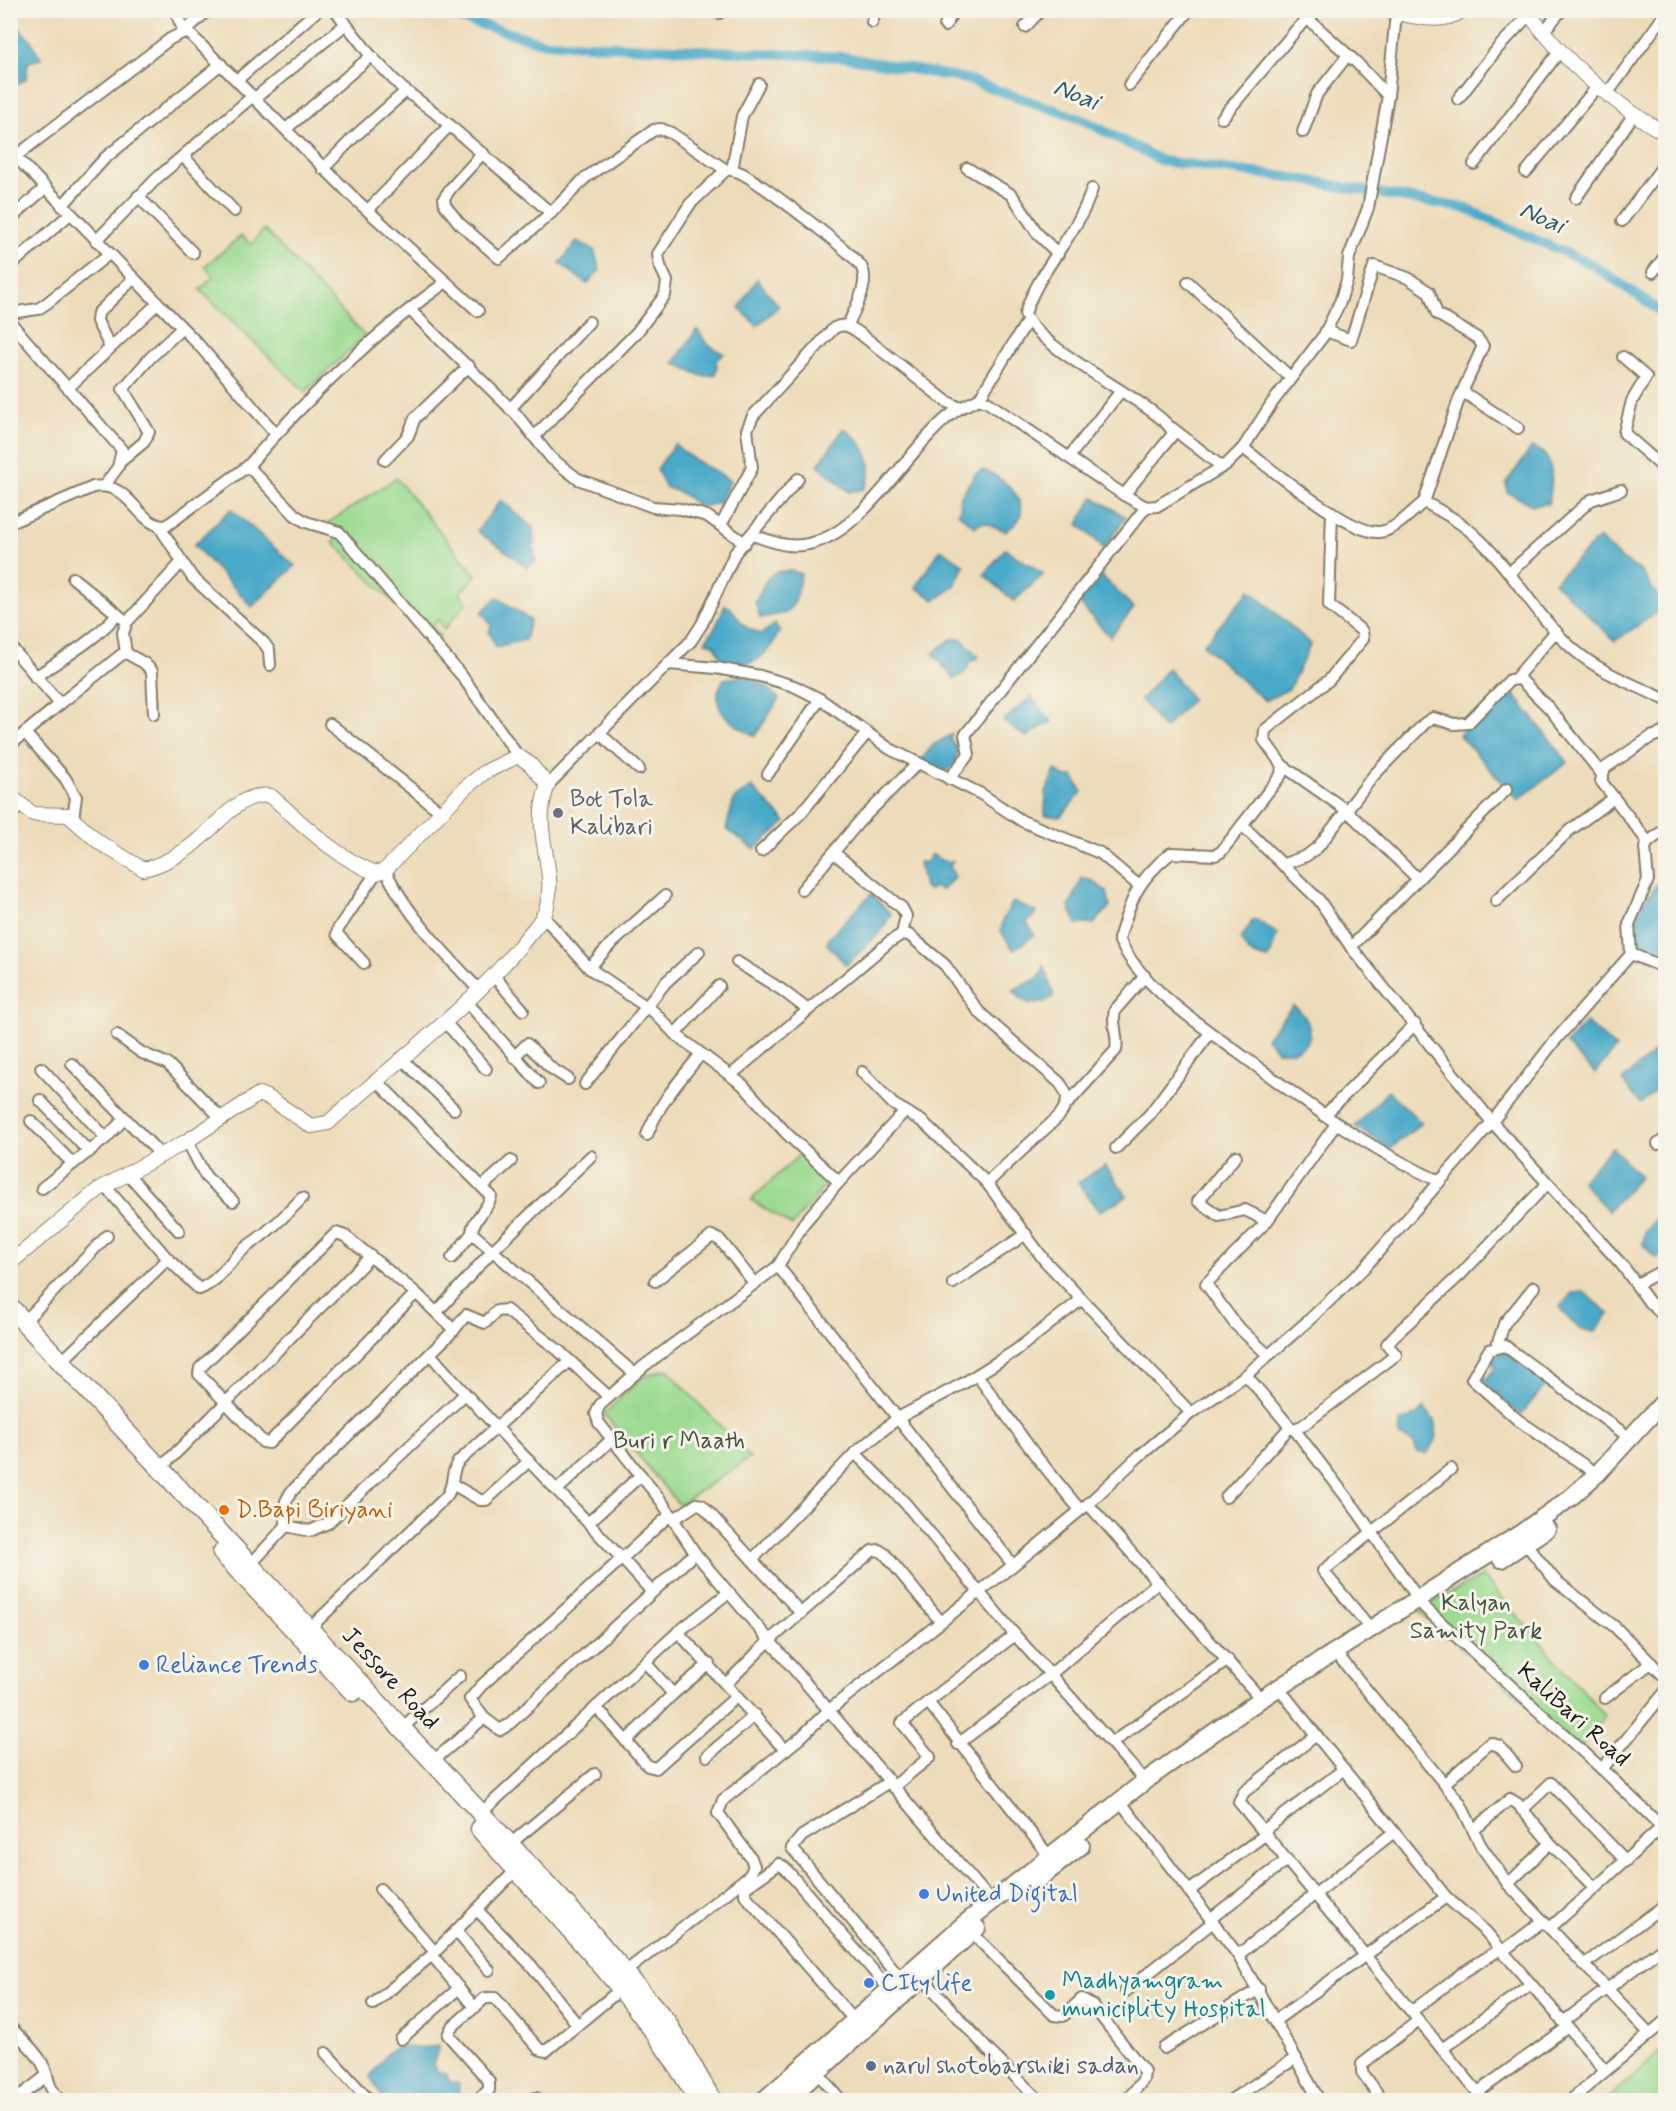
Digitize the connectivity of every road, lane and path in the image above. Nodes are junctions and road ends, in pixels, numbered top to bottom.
1 (175, 10) edge
2 (208, 10) edge
3 (318, 10) edge
4 (335, 10) edge
5 (876, 10) edge
6 (954, 10) edge
7 (1041, 10) edge
8 (1189, 10) edge
9 (1317, 10) edge
10 (1463, 10) edge
11 (1562, 10) edge
12 (1394, 12) edge
13 (1527, 13) edge
14 (1665, 13) edge
15 (1308, 19) junction
16 (872, 22) dead end
17 (346, 24) junction
18 (945, 26) dead end
19 (1024, 27) dead end
20 (184, 32) junction
21 (1542, 33) junction
22 (1559, 52) junction
23 (1348, 55) junction
24 (371, 56) junction
25 (220, 64) junction
26 (237, 80) junction
27 (759, 84) dead end
28 (1129, 85) dead end
29 (1602, 90) junction
30 (406, 91) junction
31 (1388, 96) junction
32 (254, 97) junction
33 (1458, 99) dead end
34 (1634, 114) junction
35 (1222, 118) dead end
36 (450, 125) junction
37 (286, 129) junction
38 (1302, 132) dead end
39 (1665, 134) edge
40 (483, 153) junction
41 (13, 154) edge
42 (183, 156) junction
43 (1665, 162) edge
44 (1474, 164) dead end
45 (967, 168) dead end
46 (323, 169) junction
47 (729, 170) junction
48 (1526, 172) dead end
49 (45, 188) junction
50 (1092, 189) dead end
51 (138, 196) junction
52 (1576, 198) dead end
53 (66, 210) junction
54 (368, 210) junction
55 (234, 211) dead end
56 (551, 213) junction
57 (10, 219) edge
58 (1622, 221) dead end
59 (96, 242) junction
60 (193, 253) dead end
61 (109, 254) junction
62 (1058, 254) junction
63 (1665, 255) edge
64 (10, 266) edge
65 (1653, 272) dead end
66 (133, 279) junction
67 (446, 282) junction
68 (1188, 282) dead end
69 (157, 304) junction
70 (410, 310) junction
71 (478, 311) dead end
72 (10, 313) edge
73 (1028, 320) junction
74 (10, 322) edge
75 (589, 322) dead end
76 (848, 325) junction
77 (182, 329) junction
78 (1326, 331) junction
79 (110, 346) junction
80 (1623, 357) dead end
81 (469, 366) junction
82 (1291, 378) junction
83 (69, 387) junction
84 (1120, 392) junction
85 (1463, 392) junction
86 (979, 399) junction
87 (960, 408) junction
88 (510, 409) junction
89 (1172, 428) junction
90 (1518, 429) dead end
91 (276, 434) junction
92 (534, 437) junction
93 (1243, 448) junction
94 (1069, 457) junction
95 (385, 460) dead end
96 (120, 462) junction
97 (248, 466) junction
98 (1222, 467) junction
99 (1665, 470) edge
100 (798, 479) dead end
101 (105, 485) junction
102 (1621, 490) dead end
103 (1124, 495) junction
104 (1424, 502) junction
105 (1146, 507) junction
106 (1332, 512) junction
107 (10, 523) edge
108 (721, 525) junction
109 (159, 526) junction
110 (748, 539) junction
111 (181, 563) junction
112 (1509, 573) junction
113 (73, 578) dead end
114 (117, 614) junction
115 (127, 622) junction
116 (1556, 631) junction
117 (10, 646) edge
118 (126, 653) junction
119 (668, 664) junction
120 (270, 665) dead end
121 (35, 677) junction
122 (1515, 678) junction
123 (820, 699) junction
124 (1665, 700) edge
125 (60, 704) junction
126 (154, 714) dead end
127 (330, 724) dead end
128 (1665, 732) edge
129 (25, 733) junction
130 (599, 733) junction
131 (867, 733) junction
132 (10, 745) edge
133 (518, 756) junction
134 (918, 763) junction
135 (1282, 765) junction
136 (639, 769) dead end
137 (1601, 773) junction
138 (768, 774) dead end
139 (949, 779) junction
140 (548, 785) junction
141 (1507, 789) dead end
142 (10, 796) edge
143 (1614, 798) junction
144 (16, 810) edge
145 (1346, 810) junction
146 (442, 813) junction
147 (73, 819) junction
148 (1242, 825) junction
149 (1665, 829) edge
150 (1648, 842) junction
151 (762, 851) dead end
152 (834, 853) junction
153 (1284, 864) junction
154 (381, 871) junction
155 (1418, 879) junction
156 (1138, 885) junction
157 (802, 890) dead end
158 (665, 896) dead end
159 (1496, 901) dead end
160 (543, 916) junction
161 (902, 934) junction
162 (1351, 947) junction
163 (699, 952) dead end
164 (1631, 954) junction
165 (737, 962) dead end
166 (364, 963) dead end
167 (590, 968) junction
168 (1665, 969) edge
169 (494, 976) junction
170 (1145, 976) junction
171 (719, 986) dead end
172 (480, 990) junction
173 (466, 1002) junction
174 (646, 1007) junction
175 (523, 1010) dead end
176 (808, 1010) junction
177 (445, 1022) junction
178 (1414, 1024) junction
179 (1210, 1033) junction
180 (675, 1034) junction
181 (117, 1035) dead end
182 (701, 1054) junction
183 (514, 1057) junction
184 (401, 1058) junction
185 (72, 1064) dead end
186 (41, 1068) dead end
187 (486, 1069) dead end
188 (862, 1072) dead end
189 (731, 1075) junction
190 (568, 1079) dead end
191 (376, 1080) junction
192 (539, 1083) dead end
193 (585, 1084) dead end
194 (40, 1100) dead end
195 (1068, 1103) junction
196 (454, 1109) dead end
197 (905, 1111) junction
198 (1324, 1116) junction
199 (125, 1118) junction
200 (221, 1118) junction
201 (32, 1121) dead end
202 (1492, 1122) junction
203 (1336, 1124) junction
204 (647, 1135) dead end
205 (106, 1138) junction
206 (187, 1141) junction
207 (1116, 1148) dead end
208 (88, 1152) junction
209 (161, 1155) junction
210 (591, 1156) dead end
211 (1236, 1156) dead end
212 (511, 1161) dead end
213 (73, 1164) junction
214 (128, 1174) junction
215 (1439, 1181) junction
216 (839, 1182) junction
217 (987, 1183) junction
218 (1547, 1184) junction
219 (105, 1186) junction
220 (482, 1187) junction
221 (42, 1188) dead end
222 (302, 1198) dead end
223 (233, 1202) dead end
224 (1267, 1221) junction
225 (179, 1232) dead end
226 (472, 1233) junction
227 (1026, 1234) junction
228 (107, 1236) dead end
229 (492, 1251) junction
230 (371, 1256) junction
231 (452, 1258) dead end
232 (168, 1259) junction
233 (10, 1263) edge
234 (778, 1266) junction
235 (1665, 1269) edge
236 (655, 1281) dead end
237 (754, 1283) junction
238 (953, 1283) dead end
239 (1637, 1284) junction
240 (1534, 1287) dead end
241 (416, 1293) junction
242 (1082, 1299) junction
243 (10, 1307) edge
244 (437, 1312) junction
245 (1665, 1318) edge
246 (17, 1322) edge
247 (454, 1330) junction
248 (1497, 1346) junction
249 (431, 1355) junction
250 (1268, 1355) junction
251 (570, 1361) junction
252 (61, 1362) junction
253 (635, 1374) junction
254 (1246, 1374) junction
255 (977, 1376) junction
256 (465, 1394) junction
257 (609, 1397) junction
258 (1665, 1400) edge
259 (226, 1402) junction
260 (1191, 1413) junction
261 (1665, 1414) edge
262 (898, 1418) junction
263 (496, 1427) junction
264 (1292, 1428) junction
265 (1630, 1438) junction
266 (612, 1439) junction
267 (855, 1453) junction
268 (528, 1461) junction
269 (160, 1469) junction
270 (1451, 1469) dead end
271 (1597, 1474) junction
272 (641, 1475) junction
273 (452, 1484) junction
274 (557, 1490) junction
275 (1226, 1497) dead end
276 (1084, 1507) junction
277 (672, 1516) junction
278 (589, 1522) junction
279 (286, 1526) junction
280 (1371, 1534) junction
281 (1526, 1544) junction
282 (695, 1553) junction
283 (623, 1559) junction
284 (752, 1560) junction
285 (250, 1565) junction
286 (1012, 1565) junction
287 (1158, 1582) junction
288 (651, 1591) junction
289 (978, 1592) junction
290 (728, 1593) junction
291 (1420, 1603) junction
292 (801, 1613) junction
293 (941, 1622) junction
294 (310, 1628) junction
295 (1371, 1629) junction
296 (678, 1632) junction
297 (1014, 1635) junction
298 (769, 1641) junction
299 (1341, 1659) junction
300 (1228, 1660) junction
301 (645, 1662) junction
302 (1651, 1662) junction
303 (709, 1664) junction
304 (1052, 1674) junction
305 (460, 1676) dead end
306 (1665, 1678) edge
307 (726, 1684) junction
308 (1665, 1691) edge
309 (673, 1694) junction
310 (737, 1696) junction
311 (1285, 1696) junction
312 (1605, 1698) dead end
313 (1261, 1699) junction
314 (928, 1702) junction
315 (596, 1707) junction
316 (829, 1710) junction
317 (755, 1715) junction
318 (484, 1718) junction
319 (402, 1728) junction
320 (1315, 1736) junction
321 (626, 1741) junction
322 (1113, 1742) junction
323 (958, 1744) junction
324 (785, 1750) junction
325 (707, 1756) dead end
326 (433, 1761) junction
327 (1516, 1766) dead end
328 (1344, 1769) junction
329 (1602, 1769) junction
330 (595, 1774) dead end
331 (1145, 1781) junction
332 (1445, 1783) junction
333 (891, 1784) junction
334 (1123, 1806) junction
335 (1522, 1810) junction
336 (481, 1813) junction
337 (1664, 1829) edge
338 (1474, 1830) junction
339 (1394, 1832) junction
340 (1265, 1833) junction
341 (510, 1844) junction
342 (1550, 1844) junction
343 (1049, 1856) junction
344 (1287, 1860) junction
345 (1626, 1862) junction
346 (516, 1870) junction
347 (1508, 1884) junction
348 (380, 1888) dead end
349 (1595, 1888) junction
350 (1190, 1892) junction
351 (1313, 1895) junction
352 (1446, 1897) junction
353 (992, 1902) junction
354 (1664, 1907) edge
355 (477, 1910) junction
356 (1212, 1920) junction
357 (1547, 1924) junction
358 (967, 1929) junction
359 (456, 1930) junction
360 (1665, 1945) edge
361 (1502, 1950) junction
362 (434, 1954) junction
363 (1238, 1955) junction
364 (1365, 1955) junction
365 (1585, 1964) junction
366 (489, 1970) dead end
367 (906, 1978) junction
368 (623, 1980) junction
369 (1531, 1984) junction
370 (1606, 1987) junction
371 (459, 1988) junction
372 (1259, 1989) junction
373 (1126, 1991) dead end
374 (373, 2004) dead end
375 (474, 2007) junction
376 (1412, 2011) junction
377 (1276, 2020) junction
378 (1419, 2020) junction
379 (1665, 2020) edge
380 (855, 2021) junction
381 (577, 2024) junction
382 (1566, 2024) junction
383 (10, 2027) edge
384 (1649, 2033) junction
385 (401, 2039) dead end
386 (1164, 2048) dead end
387 (1442, 2049) junction
388 (326, 2054) dead end
389 (1296, 2058) junction
390 (813, 2068) junction
391 (1605, 2070) junction
392 (45, 2077) junction
393 (1480, 2096) edge
394 (15, 2100) edge
395 (61, 2100) edge
396 (369, 2100) edge
397 (477, 2100) edge
398 (699, 2100) edge
399 (712, 2100) edge
400 (765, 2100) edge
401 (788, 2100) edge
402 (841, 2100) edge
403 (1039, 2100) edge
404 (1127, 2100) edge
405 (1231, 2100) edge
406 (1319, 2100) edge
407 (1382, 2100) edge
408 (1571, 2100) edge

1 - 20 street
2 - 20 street
3 - 26 street
4 - 17 street
5 - 16 street
6 - 18 street
7 - 19 street
8 - 28 street
9 - 15 street
10 - 12 street
11 - 21 street
12 - 31 street
13 - 21 street
13 - 33 street
14 - 29 street
15 - 23 street
15 - 35 street
17 - 24 street
17 - 32 street
20 - 25 street
20 - 41 street
21 - 22 street
22 - 29 street
22 - 44 street
23 - 31 street
23 - 38 street
24 - 30 street
24 - 37 street
25 - 26 street
25 - 53 street
26 - 32 street
27 - 47 street
29 - 34 street
29 - 48 street
30 - 36 street
30 - 46 street
31 - 78 street
32 - 37 street
32 - 42 street
34 - 39 street
34 - 52 street
36 - 40 street
36 - 54 street
37 - 46 street
40 - 56 street
40 - 56 street
41 - 49 street
42 - 51 street
42 - 55 street
43 - 58 street
45 - 62 street
46 - 54 street
47 - 56 street
47 - 76 street
47 - 92 street
49 - 53 street
49 - 57 street
50 - 62 street
51 - 59 street
51 - 60 street
53 - 59 street
53 - 64 street
54 - 67 street
59 - 61 street
61 - 66 street
61 - 72 street
62 - 73 street
63 - 65 street
66 - 69 street
66 - 79 street
67 - 70 street
67 - 71 street
68 - 82 street
69 - 77 street
69 - 79 street
70 - 81 street
70 - 91 street
73 - 84 street
73 - 86 street
74 - 83 street
75 - 88 street
76 - 87 street
76 - 108 street
77 - 91 street
77 - 96 street
78 - 82 street
78 - 85 street
79 - 83 street
80 - 99 street
81 - 88 street
81 - 95 street
82 - 93 street
83 - 96 street
84 - 89 street
84 - 94 street
85 - 90 street
85 - 104 street
86 - 87 street
86 - 94 street
87 - 110 street
88 - 92 street
89 - 98 street
89 - 103 street
91 - 97 street
92 - 108 street
93 - 98 street
93 - 106 street
94 - 103 street
96 - 101 street
97 - 109 street
97 - 133 street
98 - 105 street
100 - 110 street
101 - 107 street
101 - 109 street
102 - 112 street
103 - 105 street
104 - 106 street
104 - 112 street
105 - 139 street
106 - 135 street
108 - 110 street
109 - 111 street
110 - 119 street
111 - 115 street
111 - 120 street
112 - 116 street
113 - 114 street
114 - 115 street
114 - 121 street
115 - 118 street
116 - 122 street
116 - 124 street
117 - 121 street
118 - 125 street
118 - 126 street
119 - 123 street
119 - 130 street
121 - 125 street
122 - 137 street
122 - 145 street
123 - 131 street
123 - 138 street
125 - 129 street
127 - 146 street
128 - 137 street
129 - 132 street
129 - 147 street
130 - 136 street
130 - 140 street
131 - 134 street
131 - 151 street
133 - 140 street
133 - 146 street
134 - 139 street
134 - 152 street
135 - 145 street
135 - 148 street
137 - 143 street
139 - 156 street
140 - 160 street
141 - 155 street
142 - 144 street
143 - 150 street
143 - 159 street
144 - 147 street
145 - 153 street
145 - 155 street
146 - 154 street
147 - 154 street
148 - 153 street
148 - 156 street
149 - 150 street
150 - 164 street
152 - 157 street
152 - 161 street
153 - 162 street
154 - 166 street
154 - 172 street
155 - 162 street
156 - 170 street
158 - 167 street
160 - 167 street
160 - 169 street
161 - 176 street
161 - 195 street
162 - 178 street
163 - 174 street
164 - 168 street
164 - 202 street
165 - 176 street
167 - 174 street
169 - 172 street
169 - 175 street
170 - 179 street
170 - 195 street
171 - 180 street
172 - 173 street
173 - 177 street
173 - 183 street
174 - 180 street
174 - 193 street
176 - 189 street
177 - 184 street
177 - 187 street
178 - 198 street
178 - 202 street
179 - 198 street
179 - 207 street
180 - 182 street
181 - 200 street
182 - 189 street
182 - 204 street
183 - 190 street
183 - 192 street
184 - 191 street
184 - 196 street
185 - 199 street
186 - 205 street
188 - 197 street
189 - 216 street
191 - 200 street
191 - 220 street
194 - 208 street
195 - 217 street
197 - 216 street
197 - 217 street
198 - 203 street
199 - 205 street
199 - 209 street
200 - 206 street
201 - 213 street
202 - 215 street
202 - 218 street
203 - 215 street
203 - 224 street
205 - 208 street
206 - 209 street
206 - 223 street
208 - 213 street
209 - 214 street
210 - 229 street
211 - 224 street
212 - 220 street
213 - 221 street
214 - 219 street
214 - 225 street
215 - 250 street
216 - 234 street
217 - 227 street
218 - 239 street
218 - 264 street
219 - 232 street
219 - 233 street
220 - 226 street
222 - 232 street
224 - 250 street
226 - 229 street
226 - 231 street
227 - 238 street
227 - 242 street
228 - 246 street
229 - 244 street
229 - 253 street
230 - 241 street
230 - 259 street
230 - 259 street
232 - 252 street
234 - 237 street
234 - 262 street
235 - 239 street
236 - 237 street
237 - 253 street
239 - 245 street
240 - 248 street
241 - 244 street
241 - 259 street
242 - 255 street
242 - 260 street
243 - 246 highway, Jessore Road
244 - 247 street
246 - 252 highway, Jessore Road
246 - 346 highway, Jessore Road
247 - 249 street
247 - 251 street
248 - 265 street
248 - 271 street
249 - 256 street
249 - 279 street
250 - 254 street
251 - 257 street
251 - 263 street
252 - 269 highway, Jessore Road
253 - 257 street
254 - 260 street
254 - 264 street, KaliBari Road
255 - 262 street
255 - 276 street
256 - 263 street
256 - 279 street
257 - 266 street
258 - 265 main road
259 - 269 street
260 - 276 street
261 - 281 main road
262 - 267 street
262 - 286 street
263 - 268 street
263 - 273 street
264 - 275 street
264 - 280 street, KaliBari Road
265 - 271 main road
266 - 272 street
266 - 274 street
267 - 284 street
267 - 289 street
268 - 273 street
268 - 274 street
269 - 285 highway, Jessore Road
270 - 280 street
271 - 291 main road
272 - 277 street
272 - 278 street
273 - 294 street
274 - 278 street
276 - 286 street
276 - 287 street
277 - 282 street
277 - 283 street
277 - 284 street
278 - 283 street
279 - 285 street
280 - 291 street, KaliBari Road
280 - 295 street
281 - 291 main road
281 - 302 street
282 - 288 street
282 - 290 street
283 - 288 street
283 - 318 street
284 - 292 street
285 - 294 highway, Jessore Road
286 - 289 street
287 - 300 street
287 - 304 street
288 - 318 street
289 - 293 street
289 - 297 street
290 - 296 street
290 - 298 street
291 - 295 main road
291 - 299 main road
291 - 329 street, KaliBari Road
292 - 293 street
292 - 298 street
293 - 316 street
294 - 319 highway, Jessore Road
295 - 313 main road
296 - 301 street
296 - 303 street
297 - 304 street
297 - 314 street
298 - 307 street
298 - 316 street
299 - 311 main road
299 - 332 street
300 - 313 street
300 - 322 street
301 - 309 street
301 - 315 street
302 - 306 street
302 - 312 street
303 - 307 street
303 - 309 street
304 - 322 street
304 - 323 street
305 - 319 street
307 - 310 street
308 - 329 street
309 - 321 street
310 - 317 street
310 - 321 street
311 - 320 street
311 - 334 main road
313 - 331 main road
314 - 323 street
314 - 333 street
315 - 321 street
315 - 336 street
316 - 324 street
316 - 333 street
317 - 324 street
317 - 325 street
318 - 326 street
319 - 326 highway, Jessore Road
320 - 328 street
320 - 340 street
322 - 331 street
323 - 343 street
324 - 368 street
326 - 336 highway, Jessore Road
327 - 332 street
328 - 339 street
328 - 340 street
329 - 337 street, KaliBari Road
330 - 341 street
331 - 334 main road
332 - 338 street
333 - 353 street
333 - 367 street
334 - 343 main road
334 - 350 street
334 - 358 main road
335 - 338 street
335 - 342 street
335 - 345 street
336 - 341 highway, Jessore Road
337 - 345 street
338 - 347 street
339 - 351 street
339 - 352 street
340 - 344 street
340 - 350 street
341 - 368 highway, Jessore Road
342 - 347 street
342 - 349 street
343 - 353 main road
344 - 351 street
344 - 356 street
345 - 349 street
346 - 355 street
346 - 368 highway, Jessore Road
347 - 357 street
348 - 362 street
349 - 357 street
350 - 356 street
351 - 363 street
351 - 364 street
352 - 361 street
352 - 364 street
353 - 358 main road
354 - 365 street
355 - 359 street
355 - 381 street
356 - 363 street
356 - 373 street
357 - 361 street
357 - 365 street
358 - 367 main road
358 - 404 street
359 - 362 street
359 - 366 street
360 - 370 street
361 - 369 street
361 - 376 street
362 - 371 street
362 - 374 street
363 - 372 street
364 - 376 street
364 - 377 street
365 - 370 street
367 - 380 main road
367 - 380 street
367 - 390 main road
367 - 403 street
368 - 381 street
368 - 398 highway, Jessore Road
368 - 399 highway, Jessore Road
369 - 382 street
369 - 387 street
370 - 382 street
370 - 384 street
371 - 375 street
371 - 385 street
372 - 377 street
372 - 386 street
375 - 381 street
375 - 397 street
376 - 378 street
377 - 389 street
378 - 387 street
378 - 407 street
379 - 384 street
380 - 390 main road
382 - 391 street
382 - 393 street
383 - 392 street
384 - 391 street
387 - 393 street
388 - 396 street
389 - 405 street
389 - 406 street
390 - 400 main road
390 - 401 main road
390 - 402 street
391 - 408 street
392 - 394 street
392 - 395 street

